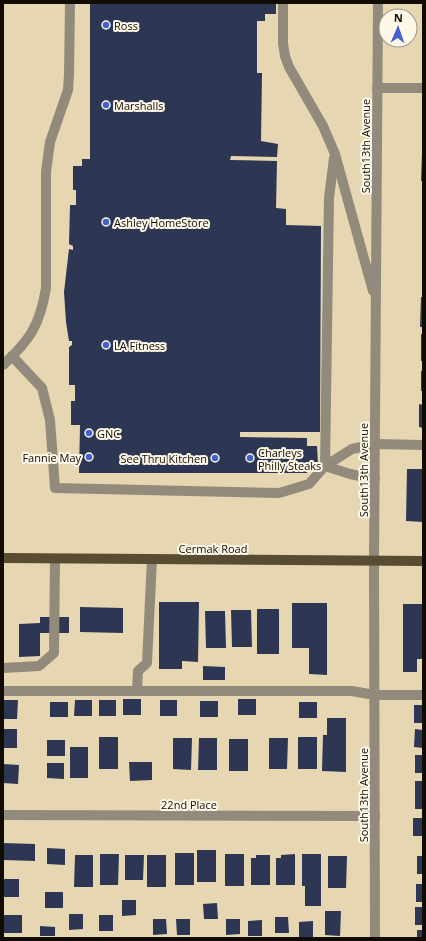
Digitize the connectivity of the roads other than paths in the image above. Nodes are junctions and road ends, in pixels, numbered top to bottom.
1 (70, 3) edge
2 (283, 3) edge
3 (378, 3) edge
4 (377, 88) junction
5 (423, 88) edge
6 (335, 154) junction
7 (376, 303) junction
8 (12, 356) junction
9 (3, 365) edge
10 (375, 444) junction
11 (423, 444) edge
12 (325, 466) junction
13 (375, 479) junction
14 (3, 558) edge
15 (54, 559) junction
16 (152, 559) junction
17 (374, 561) junction
18 (423, 561) edge
19 (3, 668) edge
20 (3, 691) edge
21 (137, 691) junction
22 (375, 695) junction
23 (423, 695) edge
24 (3, 815) edge
25 (375, 816) junction
26 (375, 938) edge

1 - 8 street
2 - 6 street
3 - 4 street, South13th Avenue
4 - 5 street
4 - 7 street, South13th Avenue
6 - 7 street
6 - 12 street
7 - 10 street, South13th Avenue
8 - 9 street
8 - 12 street
10 - 11 street
10 - 12 street
10 - 13 street, South13th Avenue
12 - 13 street
13 - 17 street, South13th Avenue
14 - 15 main road, Cermak Road
15 - 16 main road, Cermak Road
15 - 19 street
16 - 17 main road, Cermak Road
16 - 21 street
17 - 18 main road, Cermak Road
17 - 22 street, South13th Avenue
20 - 21 street
21 - 22 street
22 - 23 street
22 - 25 street, South13th Avenue
24 - 25 street, 22nd Place
25 - 26 street, South13th Avenue

